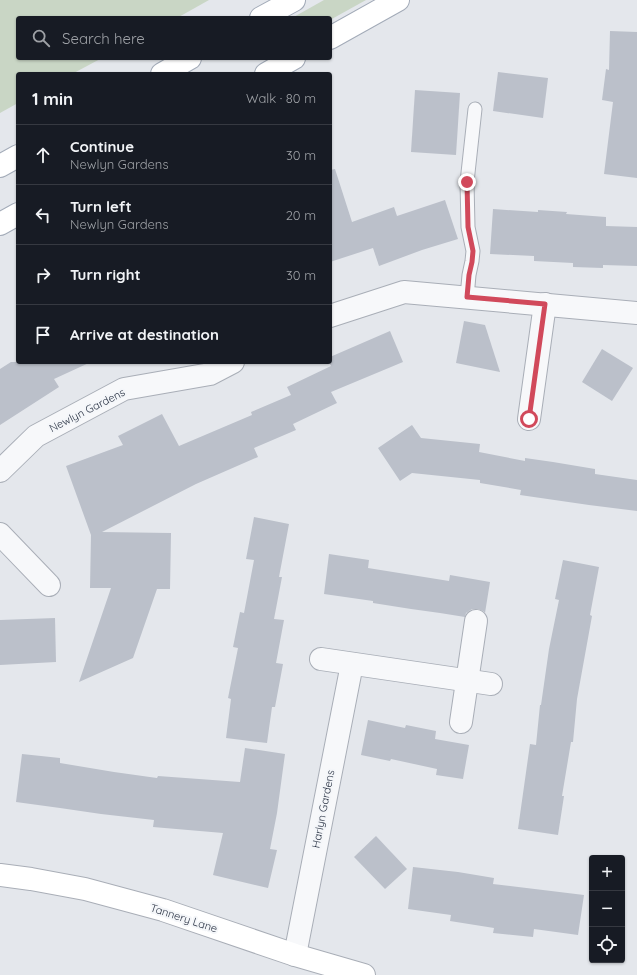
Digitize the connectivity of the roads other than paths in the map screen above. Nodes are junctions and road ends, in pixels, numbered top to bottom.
1 (294, 0) edge
2 (398, 0) edge
3 (265, 16) edge
4 (332, 37) edge
5 (186, 60) edge
6 (290, 60) edge
7 (166, 72) edge
8 (270, 72) edge
9 (475, 109) dead end
10 (16, 157) edge
11 (0, 166) edge
12 (16, 215) edge
13 (0, 224) edge
14 (467, 297) junction
15 (545, 304) junction
16 (637, 313) edge
17 (332, 315) edge
18 (229, 364) edge
19 (529, 419) dead end
20 (0, 471) edge
21 (0, 534) edge
22 (48, 585) dead end
23 (476, 621) dead end
24 (321, 659) dead end
25 (352, 664) junction
26 (467, 680) junction
27 (491, 684) dead end
28 (461, 722) dead end
29 (0, 875) edge
30 (294, 955) junction
31 (364, 975) edge

1 - 3 street
2 - 4 street
5 - 7 street
6 - 8 street
9 - 14 lane
10 - 11 street
12 - 13 street
14 - 15 street
14 - 17 street
15 - 16 street
15 - 19 street
18 - 20 street, Newlyn Gardens
21 - 22 street
23 - 26 street
24 - 25 street
25 - 26 street
25 - 30 street, Harlyn Gardens
26 - 27 street
26 - 28 street
29 - 30 street, Tannery Lane
30 - 31 street, Tannery Lane

